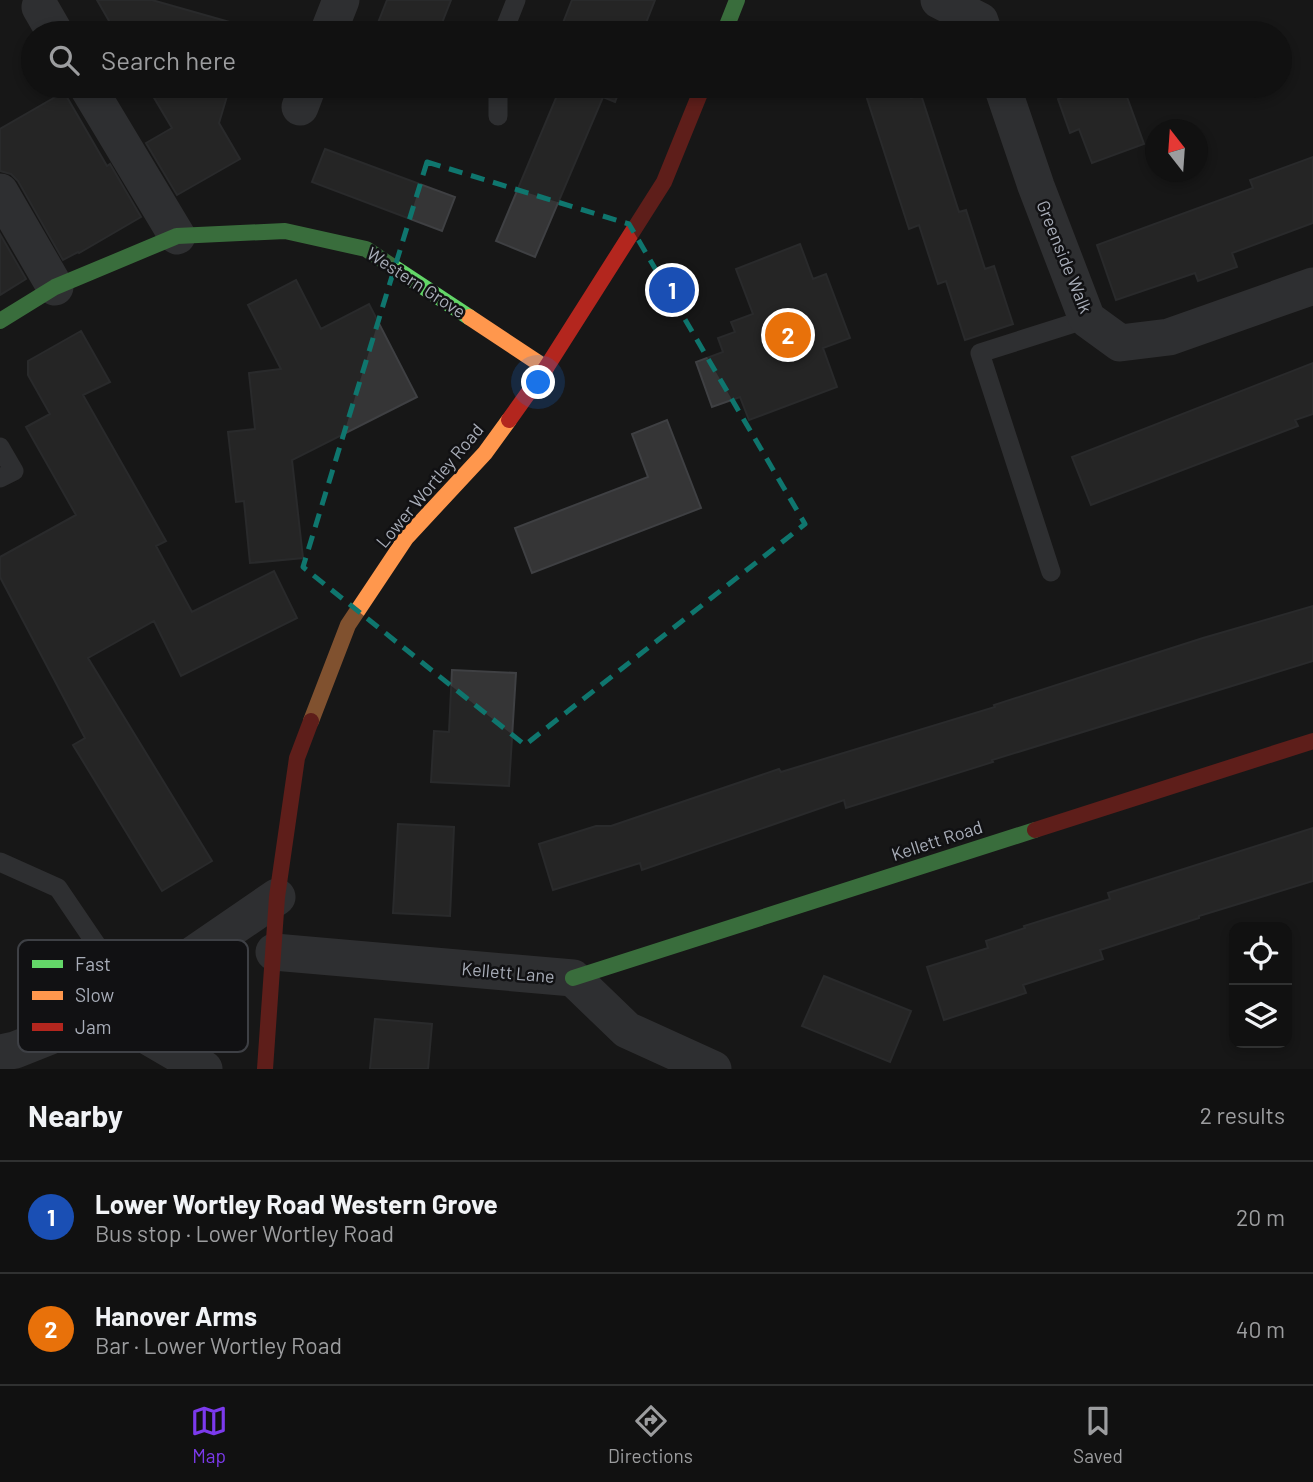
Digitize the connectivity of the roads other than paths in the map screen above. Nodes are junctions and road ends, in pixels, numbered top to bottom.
1 (341, 0) edge
2 (516, 0) edge
3 (737, 0) edge
4 (939, 0) edge
5 (333, 21) edge
6 (508, 21) edge
7 (729, 21) edge
8 (980, 21) edge
9 (94, 98) edge
10 (498, 98) edge
11 (698, 98) edge
12 (1006, 98) edge
13 (498, 116) dead end
14 (0, 192) edge
15 (177, 236) junction
16 (1313, 286) edge
17 (55, 287) junction
18 (1087, 319) junction
19 (0, 321) edge
20 (546, 368) junction
21 (0, 447) edge
22 (0, 478) edge
23 (1051, 572) dead end
24 (1313, 741) edge
25 (0, 862) edge
26 (277, 897) junction
27 (86, 940) edge
28 (214, 940) edge
29 (274, 952) junction
30 (573, 978) junction
31 (18, 1049) edge
32 (182, 1052) edge
33 (0, 1053) edge
34 (204, 1069) edge
35 (265, 1069) edge
36 (713, 1069) edge

1 - 5 street
2 - 6 lane
3 - 7 street
4 - 8 street
9 - 15 street
10 - 13 lane
11 - 20 street, Lower Wortley Road
12 - 18 street, Greenside Walk
14 - 17 street
15 - 17 street, Western Grove
15 - 20 street, Western Grove
16 - 18 street, Greenside Walk
17 - 19 street, Western Grove
18 - 23 lane
20 - 26 street, Lower Wortley Road
21 - 22 lane
24 - 30 street, Kellett Road
25 - 27 lane
26 - 28 street
26 - 29 street, Lower Wortley Road
29 - 30 street, Kellett Lane
29 - 35 street, Lower Wortley Road
30 - 36 street, Kellett Lane
31 - 33 street
32 - 34 street

